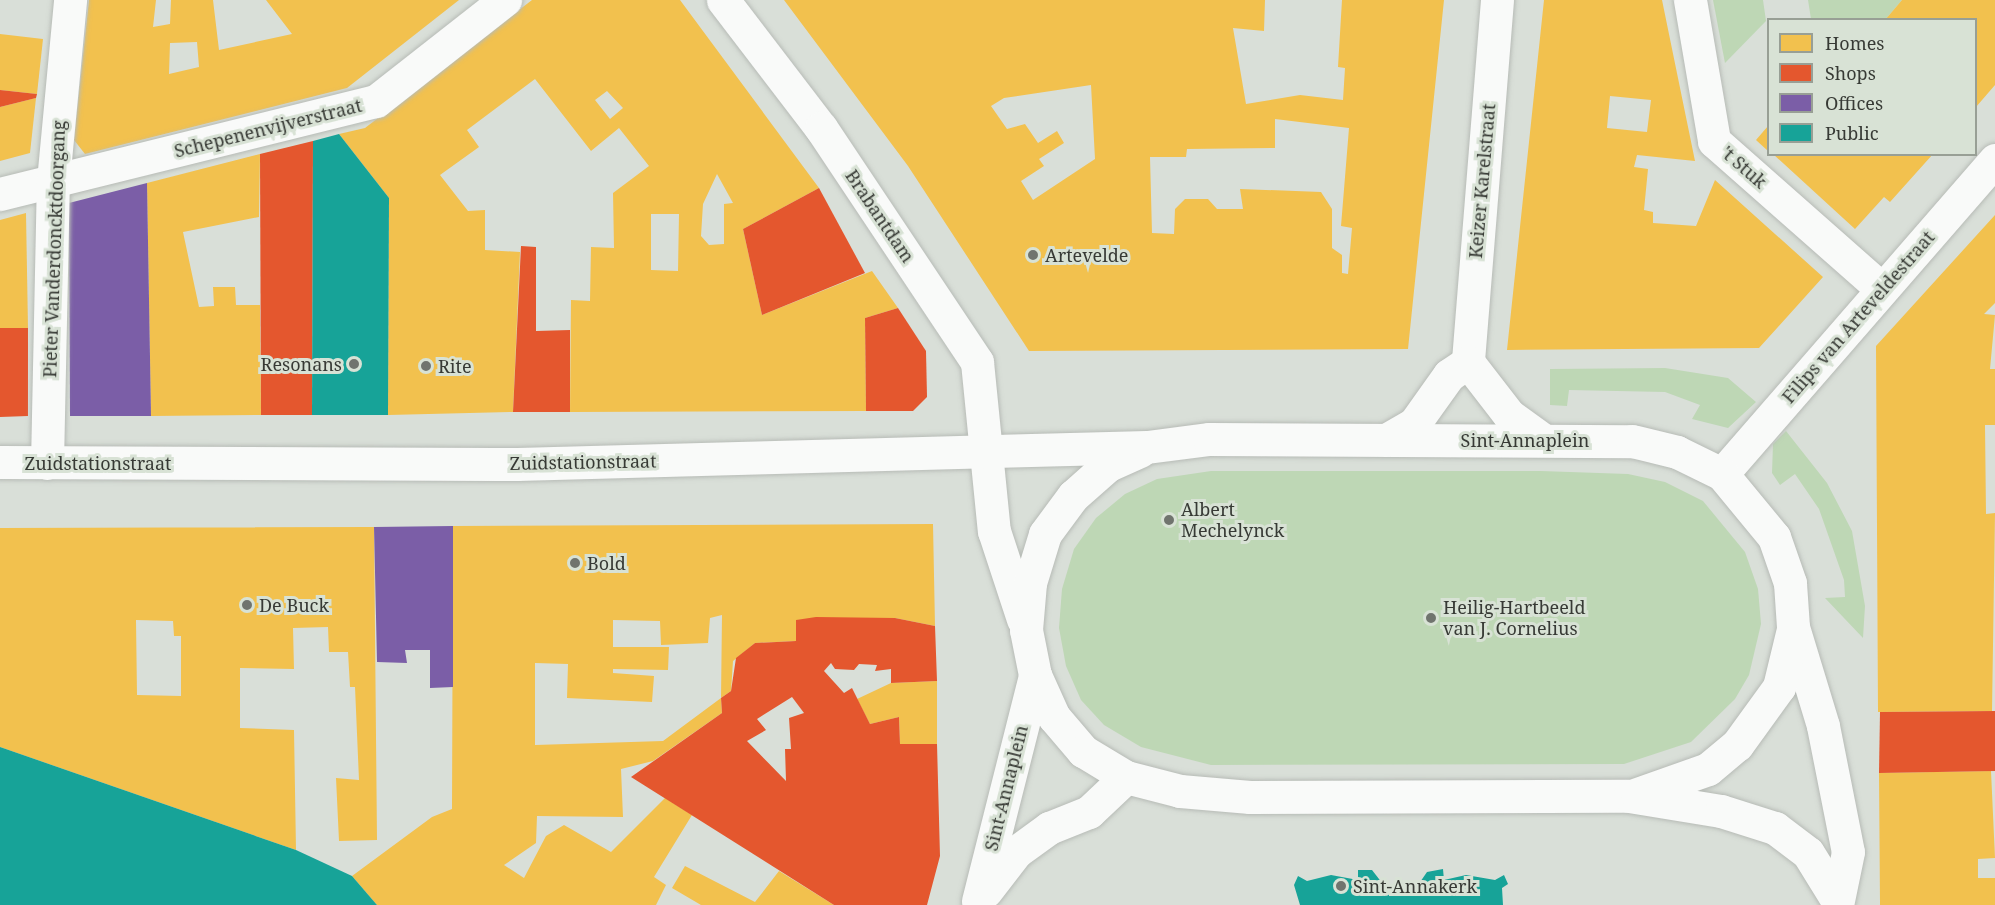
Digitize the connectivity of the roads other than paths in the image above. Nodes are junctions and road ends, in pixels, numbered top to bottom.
1 (70, 0) edge
2 (505, 0) edge
3 (723, 0) edge
4 (1497, 0) edge
5 (1690, 0) edge
6 (1995, 160) edge
7 (53, 181) junction
8 (0, 194) edge
9 (1881, 288) junction
10 (1468, 362) junction
11 (1542, 439) junction
12 (1386, 440) junction
13 (1147, 447) junction
14 (984, 453) junction
15 (0, 462) edge
16 (47, 463) junction
17 (1722, 474) junction
18 (1793, 627) junction
19 (1026, 630) junction
20 (1035, 675) junction
21 (1126, 777) junction
22 (1629, 796) junction
23 (1837, 902) edge
24 (977, 903) edge

1 - 7 street, Pieter Vanderdoncktdoorgang
2 - 7 street, Schepenenvijverstraat
3 - 14 street, Brabantdam
4 - 10 street, Keizer Karelstraat
5 - 9 street, 't Stuk
6 - 9 street, Filips van Arteveldestraat
7 - 8 street, Schepenenvijverstraat
7 - 16 street, Pieter Vanderdoncktdoorgang
9 - 17 street, Filips van Arteveldestraat
10 - 11 street
10 - 12 street
11 - 12 street, Sint-Annaplein
11 - 17 street, Sint-Annaplein
12 - 13 street, Sint-Annaplein
13 - 14 street, Sint-Annaplein
13 - 19 street, Sint-Annaplein
14 - 16 street, Zuidstationstraat
14 - 19 street
15 - 16 street, Zuidstationstraat
17 - 18 street, Sint-Annaplein
18 - 22 street, Sint-Annaplein
18 - 23 street, Sint-Annaplein
19 - 20 street, Sint-Annaplein
20 - 21 street, Sint-Annaplein
20 - 24 street, Sint-Annaplein
21 - 22 street, Sint-Annaplein
21 - 24 street
22 - 23 street, Sint-Annaplein

